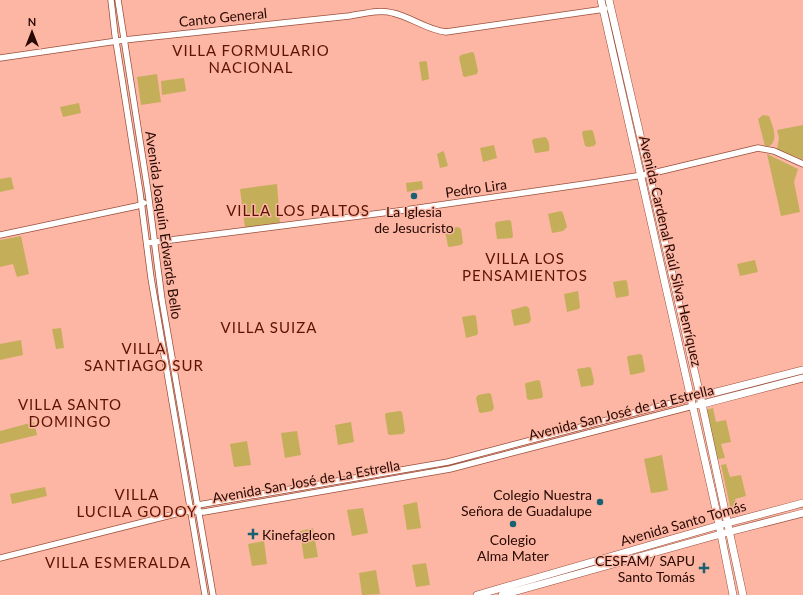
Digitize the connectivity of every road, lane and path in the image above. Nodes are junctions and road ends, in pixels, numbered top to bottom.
1 (111, 0) edge
2 (118, 0) edge
3 (601, 0) edge
4 (610, 4) edge
5 (603, 9) junction
6 (124, 40) junction
7 (116, 41) junction
8 (0, 58) edge
9 (803, 164) edge
10 (649, 174) junction
11 (640, 175) junction
12 (149, 198) junction
13 (142, 205) junction
14 (0, 235) edge
15 (154, 242) junction
16 (147, 243) junction
17 (803, 370) edge
18 (803, 378) edge
19 (700, 396) junction
20 (691, 398) junction
21 (702, 404) junction
22 (693, 406) junction
23 (803, 503) edge
24 (198, 505) junction
25 (191, 510) junction
26 (199, 513) junction
27 (803, 513) edge
28 (729, 528) junction
29 (721, 530) junction
30 (0, 558) edge
31 (205, 595) edge
32 (213, 595) edge
33 (477, 595) edge
34 (502, 595) edge
35 (733, 595) edge
36 (744, 595) edge

1 - 7 street, Avenida Joaquín Edwards Bello
2 - 6 street, Avenida Joaquín Edwards Bello
3 - 5 main road, Avenida Cardenal Raúl Silva Henríquez
4 - 5 street, Canto General
4 - 10 main road, Avenida Cardenal Raúl Silva Henríquez
5 - 6 street, Canto General
5 - 11 main road, Avenida Cardenal Raúl Silva Henríquez
6 - 7 street, Canto General
6 - 12 street, Avenida Joaquín Edwards Bello
7 - 8 street, Canto General
7 - 13 street, Avenida Joaquín Edwards Bello
9 - 10 street, Pedro Lira
10 - 11 street, Pedro Lira
10 - 19 main road, Avenida Cardenal Raúl Silva Henríquez
11 - 15 street, Pedro Lira
11 - 20 main road, Avenida Cardenal Raúl Silva Henríquez
12 - 13 street
12 - 15 street, Avenida Joaquín Edwards Bello
13 - 14 street
13 - 16 street, Avenida Joaquín Edwards Bello
15 - 16 street, Pedro Lira
15 - 24 street, Avenida Joaquín Edwards Bello
16 - 25 street, Avenida Joaquín Edwards Bello
17 - 19 main road, Avenida San José de La Estrella
18 - 21 main road, Avenida San José de La Estrella
19 - 20 main road, Avenida San José de La Estrella
19 - 21 main road, Avenida Cardenal Raúl Silva Henríquez
20 - 22 main road, Avenida Cardenal Raúl Silva Henríquez
20 - 24 street, Avenida San José de La Estrella
21 - 22 main road, Avenida San José de La Estrella
21 - 28 main road, Avenida Cardenal Raúl Silva Henríquez
22 - 26 street, Avenida San José de La Estrella
22 - 29 main road, Avenida Cardenal Raúl Silva Henríquez
23 - 28 main road, Avenida Santo Tomás
24 - 25 street, Avenida San José de La Estrella
24 - 26 street, Avenida Joaquín Edwards Bello
25 - 26 street, Avenida San José de La Estrella
25 - 30 street
25 - 31 street, Avenida Joaquín Edwards Bello
26 - 32 street, Avenida Joaquín Edwards Bello
27 - 28 main road, Avenida Santo Tomás
28 - 29 main road, Avenida Santo Tomás
28 - 36 main road, Avenida Cardenal Raúl Silva Henríquez
29 - 33 main road, Avenida Santo Tomás
29 - 34 main road, Avenida Santo Tomás
29 - 35 main road, Avenida Cardenal Raúl Silva Henríquez

